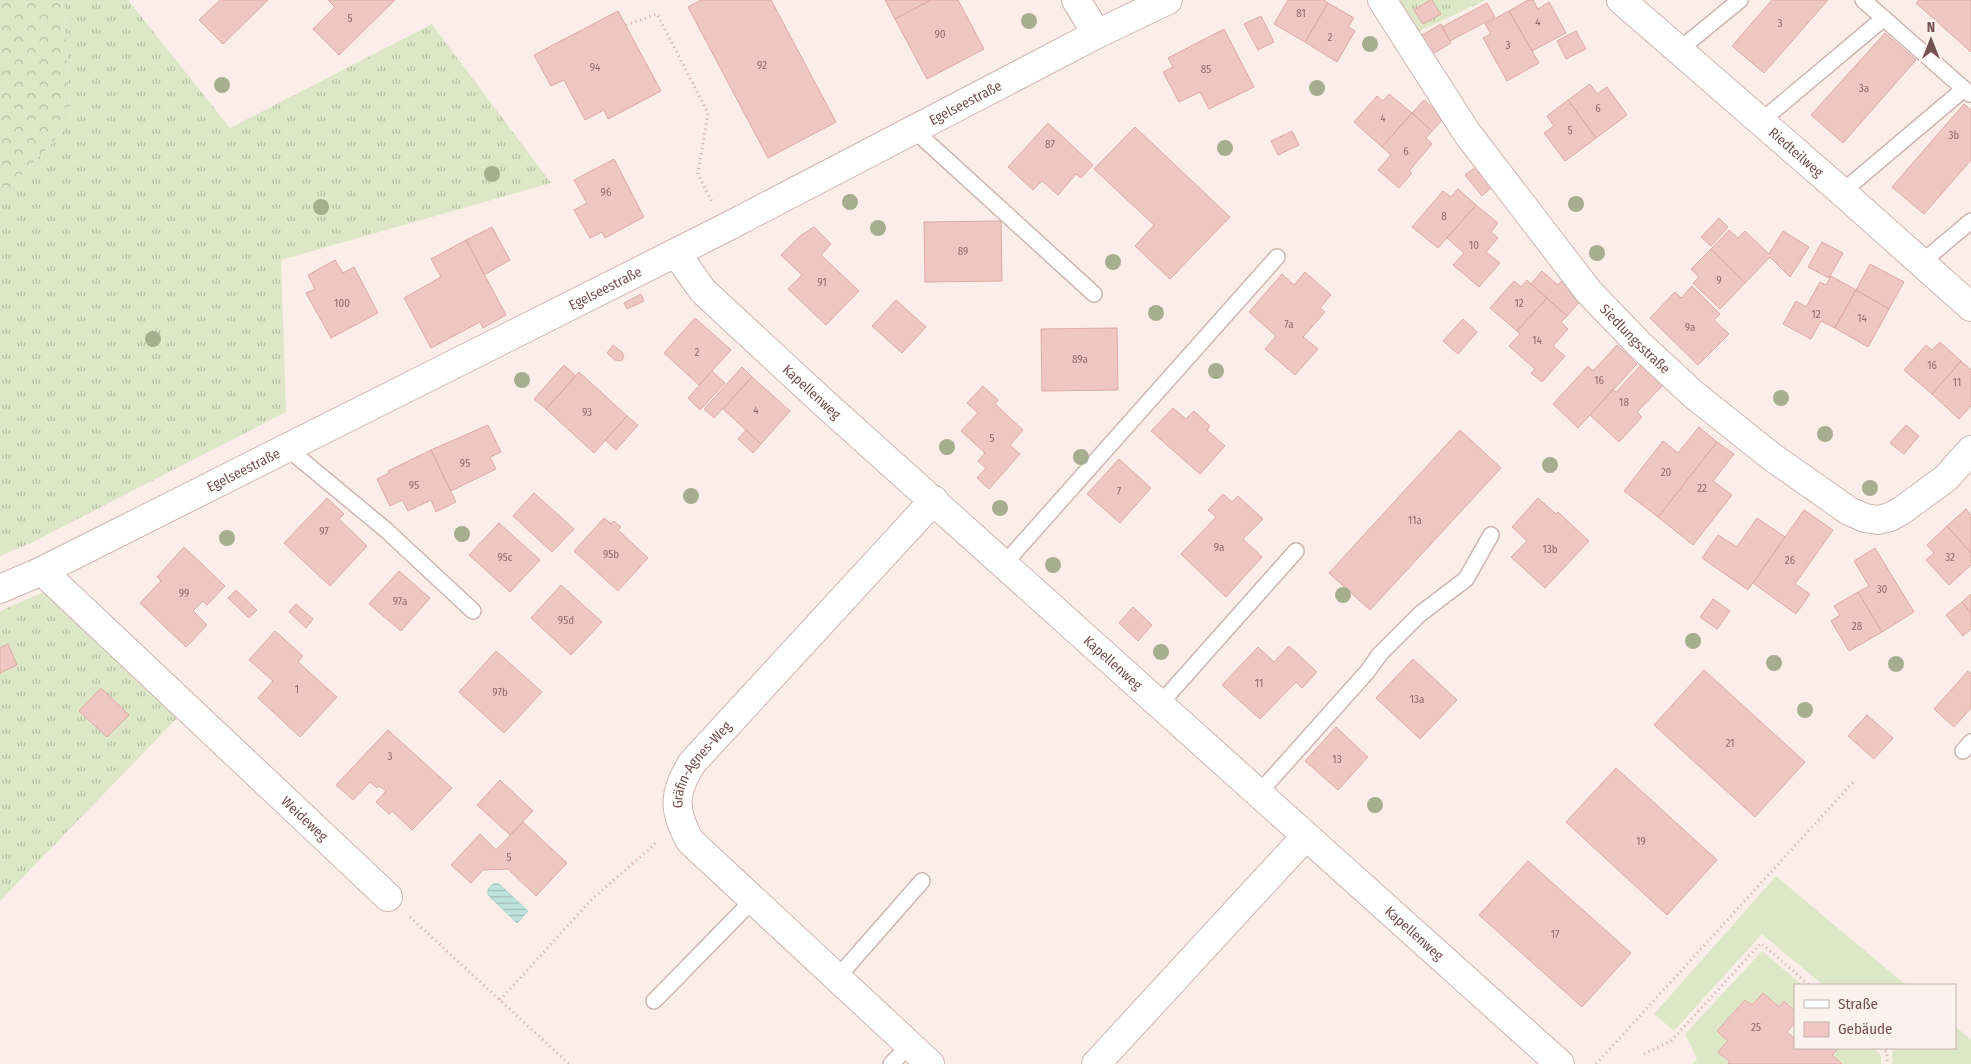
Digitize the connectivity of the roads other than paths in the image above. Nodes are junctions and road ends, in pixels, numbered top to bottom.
1 (1076, 0) edge
2 (1168, 0) edge
3 (1382, 0) edge
4 (1621, 0) edge
5 (1740, 0) edge
6 (1864, 0) edge
7 (1884, 18) junction
8 (1096, 34) junction
9 (1678, 50) junction
10 (1967, 92) edge
11 (1760, 122) junction
12 (914, 130) junction
13 (1842, 192) junction
14 (1971, 221) edge
15 (676, 253) junction
16 (1277, 257) dead end
17 (1921, 263) junction
18 (1094, 294) dead end
19 (1971, 307) edge
20 (288, 448) junction
21 (1971, 450) edge
22 (934, 500) junction
23 (1491, 535) dead end
24 (1296, 551) dead end
25 (1005, 563) junction
26 (42, 571) junction
27 (0, 589) edge
28 (473, 611) dead end
29 (1159, 705) junction
30 (1258, 794) junction
31 (1306, 836) junction
32 (922, 882) dead end
33 (388, 897) road end
34 (753, 900) junction
35 (837, 978) junction
36 (654, 1001) dead end
37 (900, 1055) edge
38 (930, 1064) edge
39 (1096, 1064) edge
40 (1560, 1064) edge

1 - 8 street
2 - 8 street, Egelseestraße
3 - 21 street, Siedlungsstraße
4 - 9 street, Riedteilweg
5 - 9 lane
6 - 7 lane
7 - 10 lane
7 - 11 lane
8 - 12 street, Egelseestraße
9 - 11 street, Riedteilweg
10 - 13 lane
11 - 13 street, Riedteilweg
12 - 15 street, Egelseestraße
12 - 18 lane
13 - 17 street, Riedteilweg
14 - 17 lane
15 - 20 street, Egelseestraße
15 - 22 street, Kapellenweg
16 - 25 lane
17 - 19 street, Riedteilweg
20 - 26 street, Egelseestraße
20 - 28 lane
22 - 25 street, Kapellenweg
22 - 34 street, Gräfin-Agnes-Weg
23 - 30 lane
24 - 29 lane
25 - 29 street, Kapellenweg
26 - 27 street, Egelseestraße
26 - 33 street, Weideweg
29 - 30 street, Kapellenweg
30 - 31 street, Kapellenweg
31 - 39 street
31 - 40 street, Kapellenweg
32 - 35 lane
34 - 35 street, Gräfin-Agnes-Weg
34 - 36 lane
35 - 37 street, Gräfin-Agnes-Weg
37 - 38 street, Gräfin-Agnes-Weg

